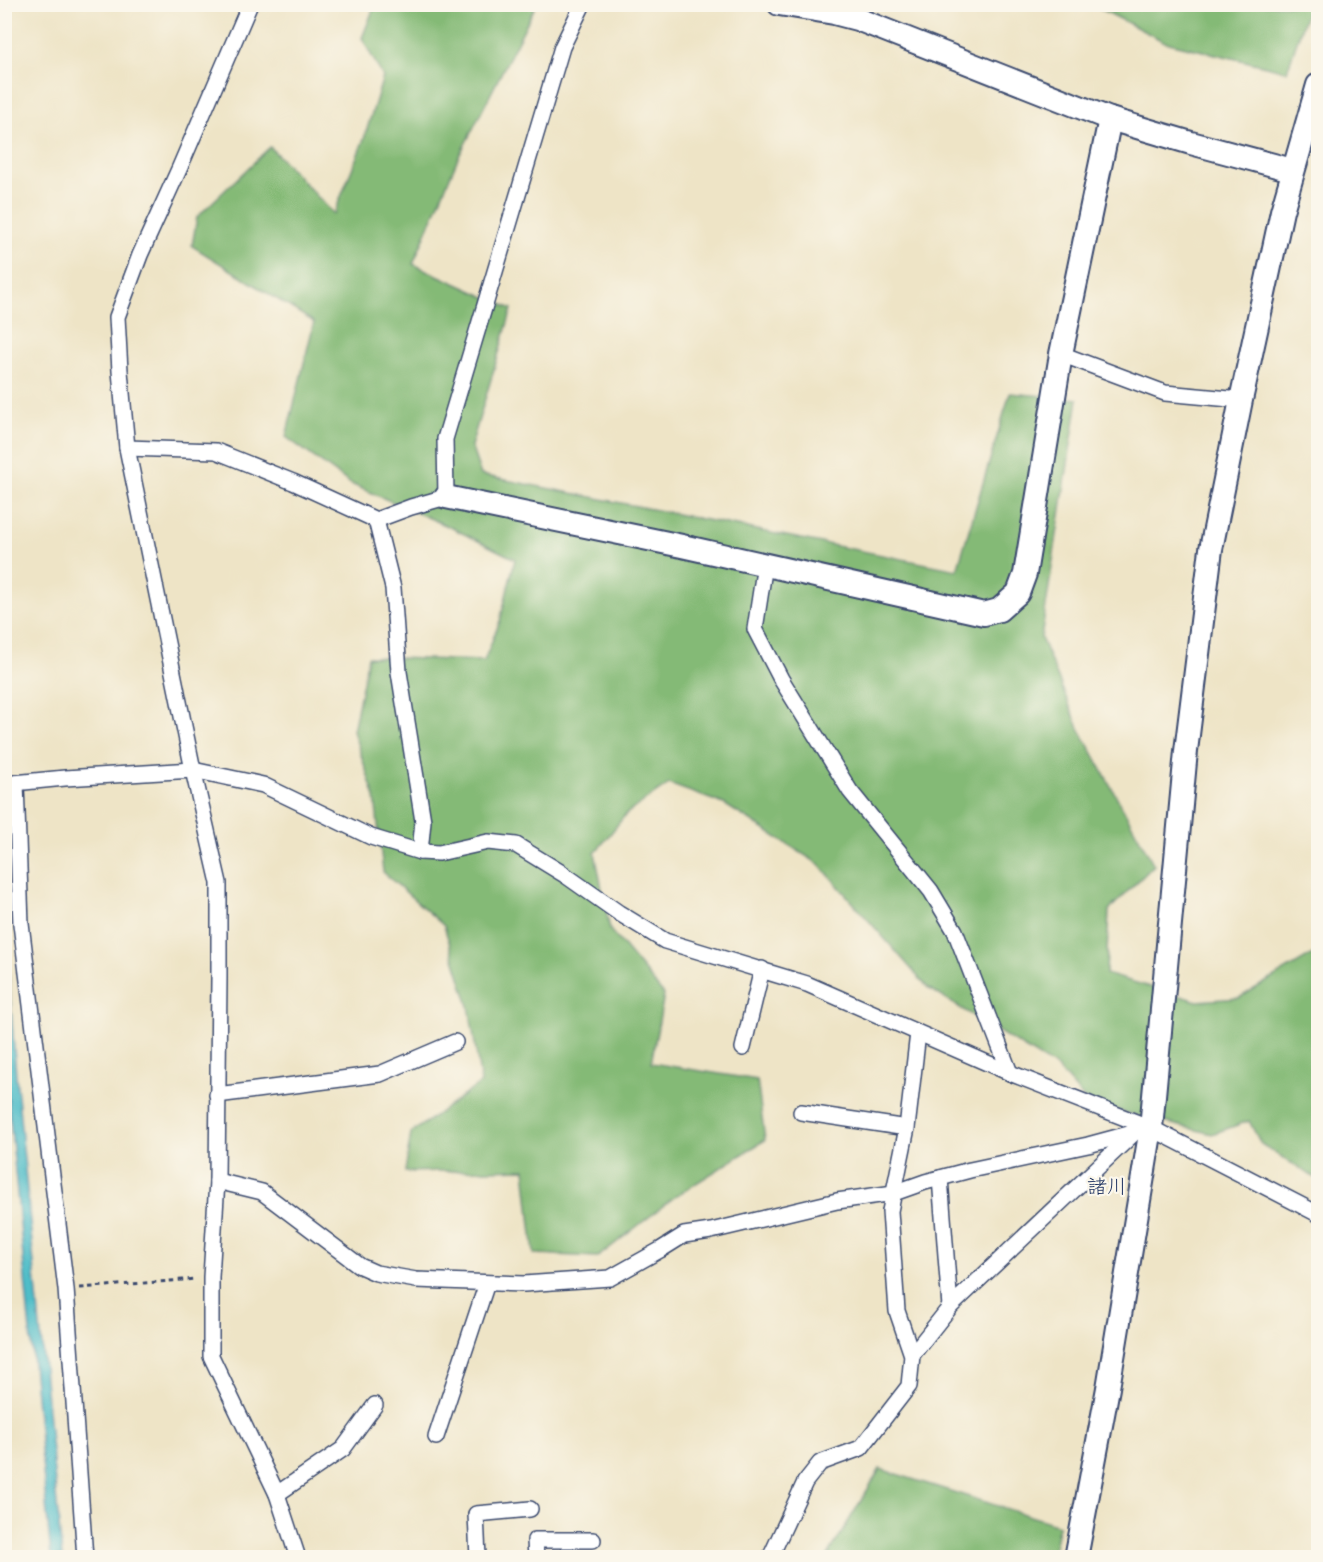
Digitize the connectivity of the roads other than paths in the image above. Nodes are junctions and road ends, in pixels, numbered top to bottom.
1 (250, 4) edge
2 (583, 4) edge
3 (778, 4) edge
4 (1318, 85) edge
5 (1110, 119) junction
6 (1292, 170) junction
7 (1061, 354) junction
8 (1241, 400) junction
9 (127, 448) junction
10 (446, 498) junction
11 (376, 520) junction
12 (765, 564) junction
13 (193, 770) junction
14 (10, 784) edge
15 (420, 852) junction
16 (762, 969) junction
17 (918, 1033) junction
18 (455, 1042) dead end
19 (743, 1048) dead end
20 (1010, 1073) junction
21 (217, 1095) junction
22 (801, 1112) dead end
23 (907, 1128) junction
24 (1143, 1130) junction
25 (939, 1178) junction
26 (217, 1181) junction
27 (894, 1193) junction
28 (1318, 1214) edge
29 (487, 1283) junction
30 (950, 1307) junction
31 (912, 1355) junction
32 (375, 1405) dead end
33 (436, 1437) dead end
34 (277, 1494) junction
35 (530, 1509) dead end
36 (593, 1540) dead end
37 (85, 1557) edge
38 (298, 1557) edge
39 (478, 1557) edge
40 (536, 1557) edge
41 (770, 1557) edge
42 (1076, 1557) edge

1 - 9 street
2 - 10 street
3 - 5 street
4 - 6 street
5 - 6 street
5 - 7 street
6 - 8 street
7 - 8 street
7 - 12 street
8 - 24 street
9 - 11 street
9 - 13 street
10 - 11 street
10 - 12 street
11 - 15 street
12 - 20 street
13 - 14 street
13 - 15 street
13 - 21 street
14 - 37 street
15 - 16 street
16 - 17 street
16 - 19 street
17 - 20 street
17 - 23 street
18 - 21 street
20 - 24 street
21 - 26 street
22 - 23 street
23 - 27 street
24 - 25 street
24 - 28 street
24 - 30 street
24 - 42 street
25 - 27 street
25 - 30 street
26 - 29 street
26 - 34 street
27 - 29 street
27 - 31 street
29 - 33 street
30 - 31 street
31 - 41 street
32 - 34 street
34 - 38 street
35 - 39 street
36 - 40 street

